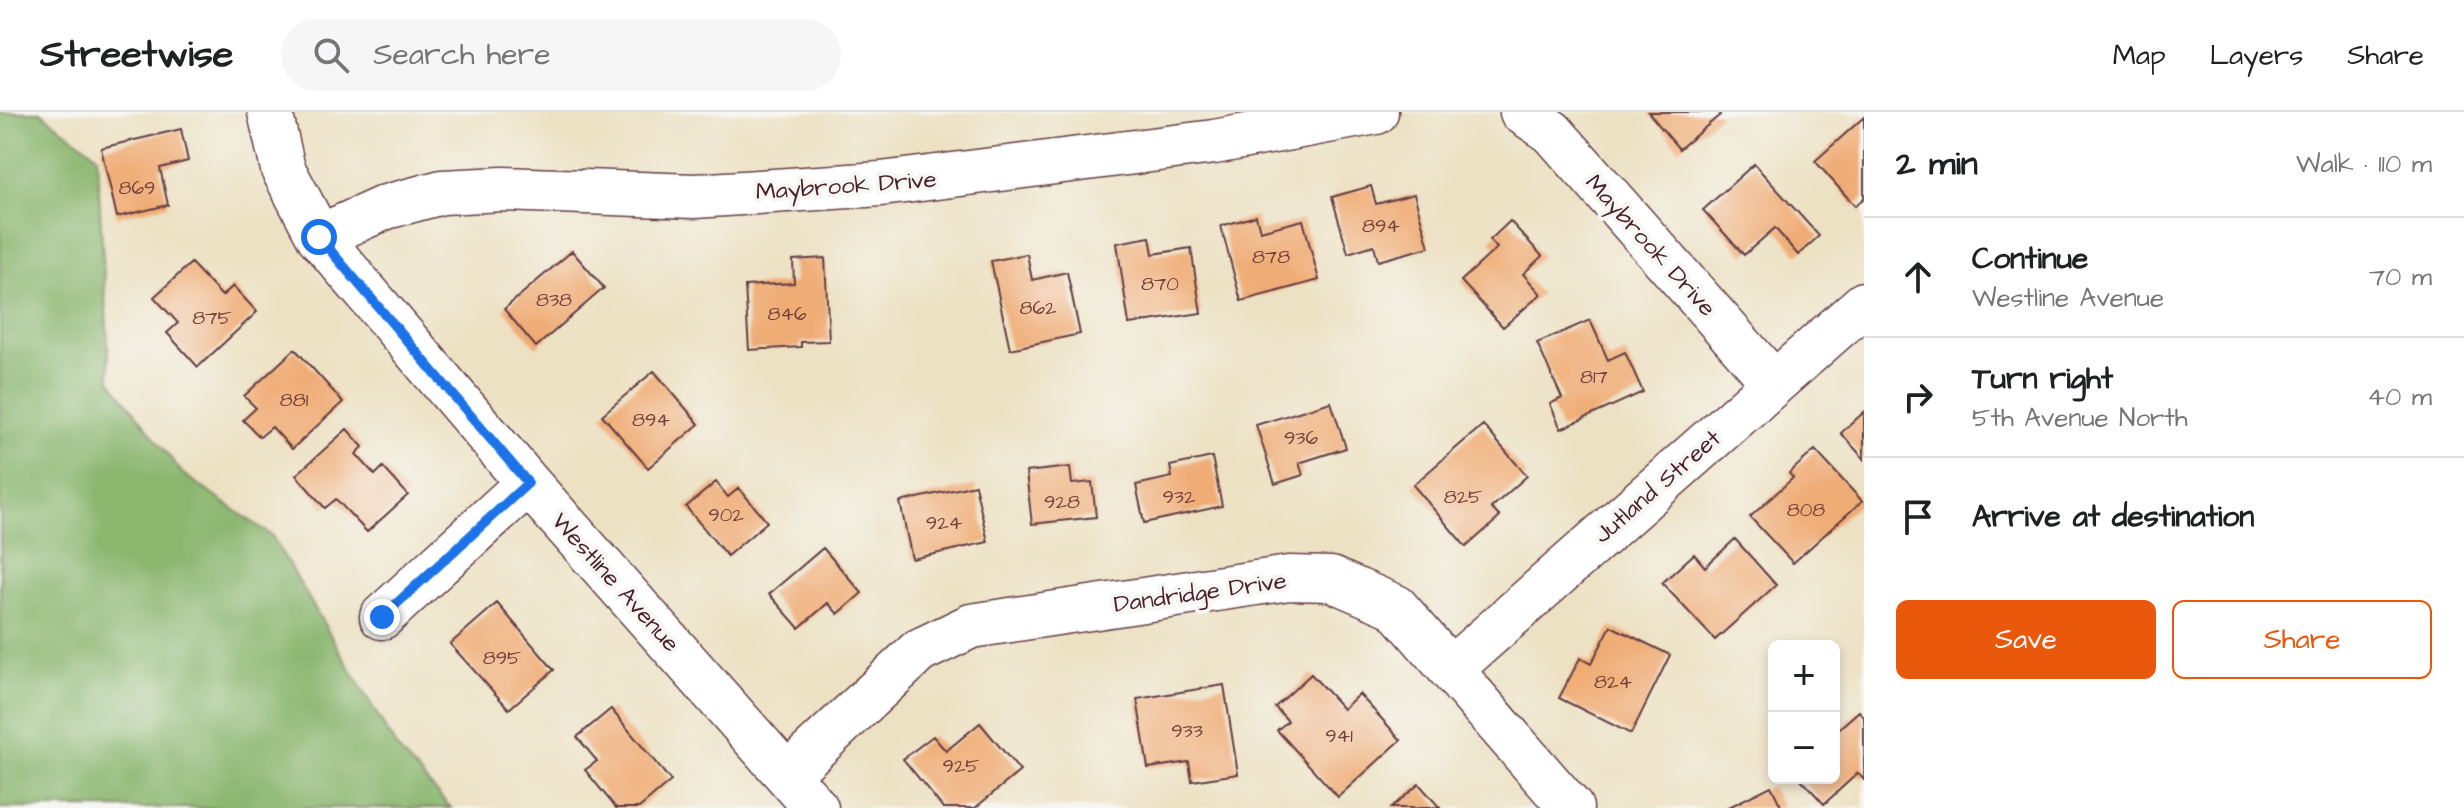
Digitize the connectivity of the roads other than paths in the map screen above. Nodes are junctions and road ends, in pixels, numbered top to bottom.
1 (270, 112) edge
2 (1376, 112) edge
3 (1522, 112) edge
4 (319, 237) junction
5 (1864, 304) edge
6 (1774, 383) junction
7 (528, 483) junction
8 (382, 617) dead end
9 (1451, 669) junction
10 (787, 775) junction
11 (816, 808) edge
12 (1571, 808) edge

1 - 4 street, Westline Avenue
2 - 4 street, Maybrook Drive
3 - 6 street, Maybrook Drive
4 - 7 street, Westline Avenue
5 - 6 street, Jutland Street
6 - 9 street, Jutland Street
7 - 8 street
7 - 10 street, Westline Avenue
9 - 10 street, Dandridge Drive
9 - 12 street, Dandridge Drive
10 - 11 street, Westline Avenue

